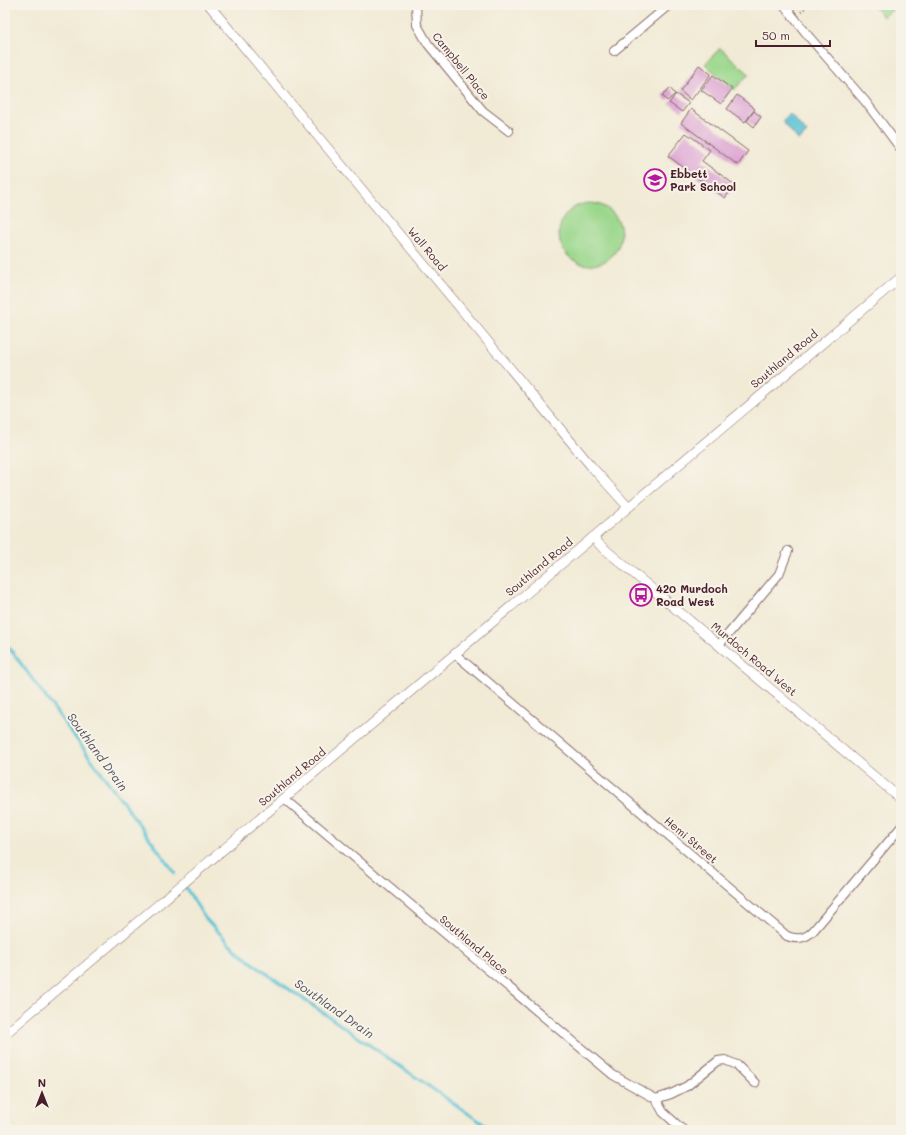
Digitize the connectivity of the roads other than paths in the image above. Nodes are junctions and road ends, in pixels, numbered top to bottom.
1 (209, 5) edge
2 (416, 5) edge
3 (668, 5) edge
4 (784, 5) edge
5 (614, 51) dead end
6 (509, 131) dead end
7 (901, 149) edge
8 (901, 277) edge
9 (628, 507) junction
10 (593, 537) junction
11 (788, 551) dead end
12 (719, 645) junction
13 (455, 654) junction
14 (284, 798) junction
15 (901, 799) edge
16 (901, 827) edge
17 (5, 1034) edge
18 (755, 1083) dead end
19 (656, 1100) junction
20 (683, 1130) edge

1 - 9 street, Wall Road
2 - 6 street, Campbell Place
3 - 5 street
4 - 7 street
8 - 9 street, Southland Road
9 - 10 street, Southland Road
10 - 12 street, Murdoch Road West
10 - 13 street, Southland Road
11 - 12 street
12 - 15 street, Murdoch Road West
13 - 14 street, Southland Road
13 - 16 street, Hemi Street
14 - 17 street, Southland Road
14 - 19 street, Southland Place
18 - 19 street
19 - 20 street

